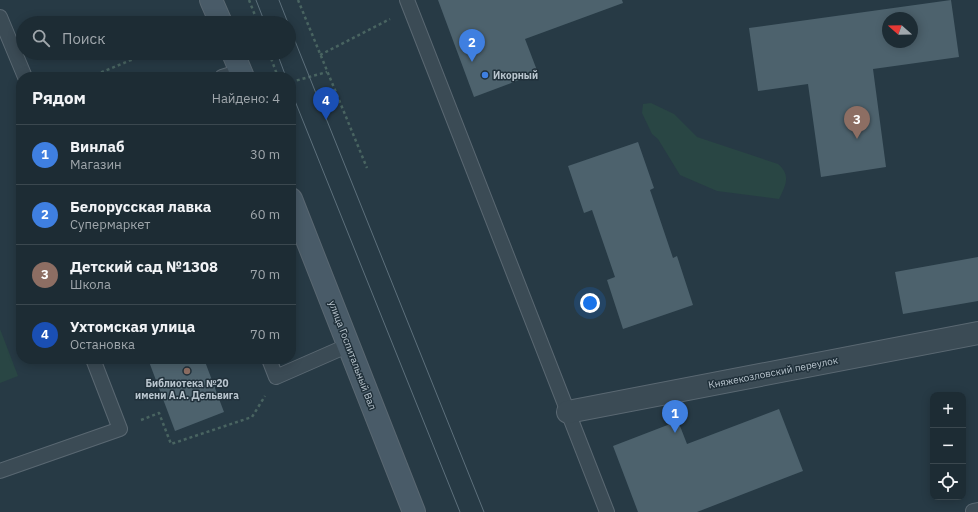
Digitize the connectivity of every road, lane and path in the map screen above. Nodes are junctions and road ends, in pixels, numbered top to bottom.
1 (211, 0) edge
2 (249, 0) edge
3 (298, 0) edge
4 (409, 4) edge
5 (218, 16) edge
6 (255, 16) edge
7 (0, 17) edge
8 (16, 55) edge
9 (320, 55) junction
10 (18, 60) edge
11 (131, 60) edge
12 (272, 60) edge
13 (23, 72) edge
14 (102, 72) edge
15 (276, 72) edge
16 (327, 72) junction
17 (296, 81) edge
18 (368, 168) dead end
19 (296, 212) edge
20 (978, 333) edge
21 (349, 345) junction
22 (95, 364) edge
23 (271, 364) edge
24 (276, 377) junction
25 (568, 412) junction
26 (120, 429) junction
27 (0, 471) edge
28 (414, 512) edge
29 (607, 512) edge

1 - 5 main road
2 - 6 path
3 - 9 path
4 - 9 path
4 - 25 lane
7 - 8 lane
9 - 16 path
10 - 13 lane
11 - 14 path
12 - 15 path
16 - 17 path
16 - 18 path
19 - 21 main road, улица Госпитальный Вал
20 - 25 street, Княжекозловский переулок
21 - 24 lane
21 - 28 main road, улица Госпитальный Вал
22 - 26 lane
23 - 24 lane
24 - 26 path
25 - 29 lane
26 - 27 lane

